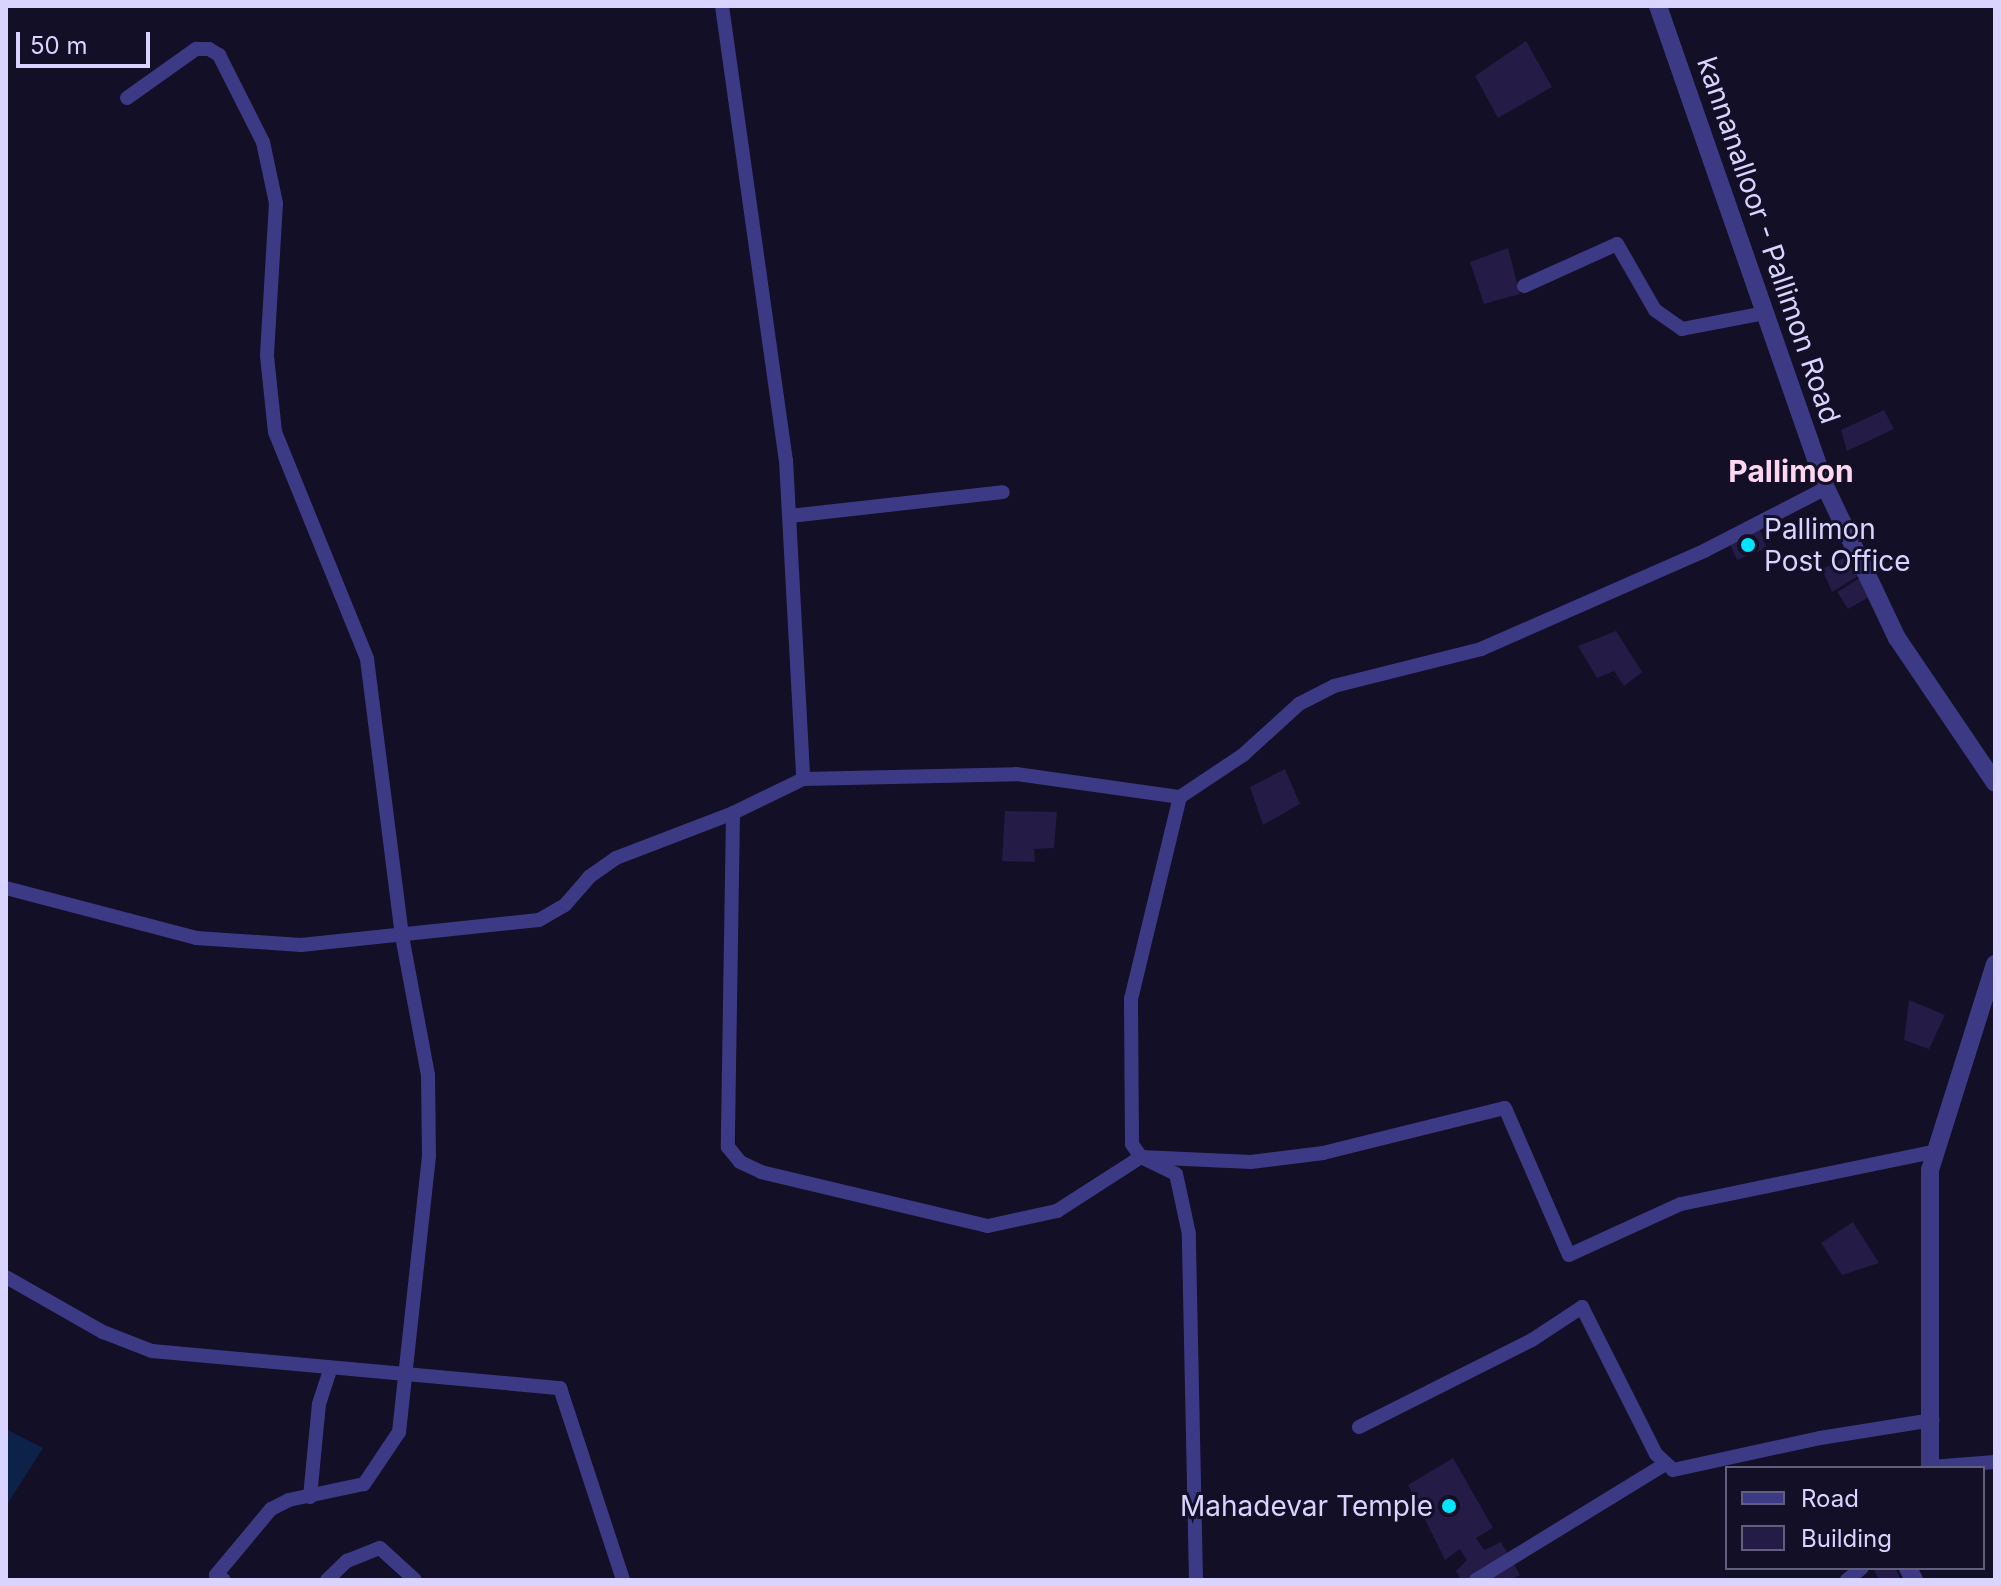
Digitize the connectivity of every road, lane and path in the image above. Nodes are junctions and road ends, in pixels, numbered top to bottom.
1 (722, 6) edge
2 (1658, 6) edge
3 (127, 98) dead end
4 (1524, 286) dead end
5 (1765, 313) junction
6 (1826, 488) junction
7 (1003, 492) dead end
8 (790, 516) junction
9 (803, 779) junction
10 (1995, 783) edge
11 (1180, 797) junction
12 (733, 813) junction
13 (6, 888) edge
14 (402, 936) junction
15 (1995, 964) edge
16 (1936, 1151) junction
17 (1141, 1157) junction
18 (6, 1277) edge
19 (331, 1368) junction
20 (409, 1375) junction
21 (1933, 1420) junction
22 (1359, 1427) dead end
23 (1995, 1462) edge
24 (1665, 1464) junction
25 (1930, 1466) edge
26 (1943, 1466) edge
27 (310, 1497) junction
28 (224, 1580) edge
29 (327, 1580) edge
30 (415, 1580) edge
31 (624, 1580) edge
32 (1196, 1580) edge
33 (1476, 1580) edge

1 - 8 street
2 - 5 street, kannanalloor - Pallimon Road
3 - 14 street
4 - 5 street
5 - 6 street, kannanalloor - Pallimon Road
6 - 10 street, kannanalloor - Pallimon Road
6 - 11 street
7 - 8 street
8 - 9 street
9 - 11 street
9 - 12 street
11 - 17 street
12 - 14 street
12 - 17 street
13 - 14 street
14 - 20 street
15 - 16 street
16 - 17 street
16 - 21 street
17 - 32 street
18 - 19 street
19 - 20 street
19 - 27 street
20 - 27 street
20 - 31 street
21 - 24 street
21 - 25 street
22 - 24 street
23 - 26 street
24 - 33 street
27 - 28 street
29 - 30 street

